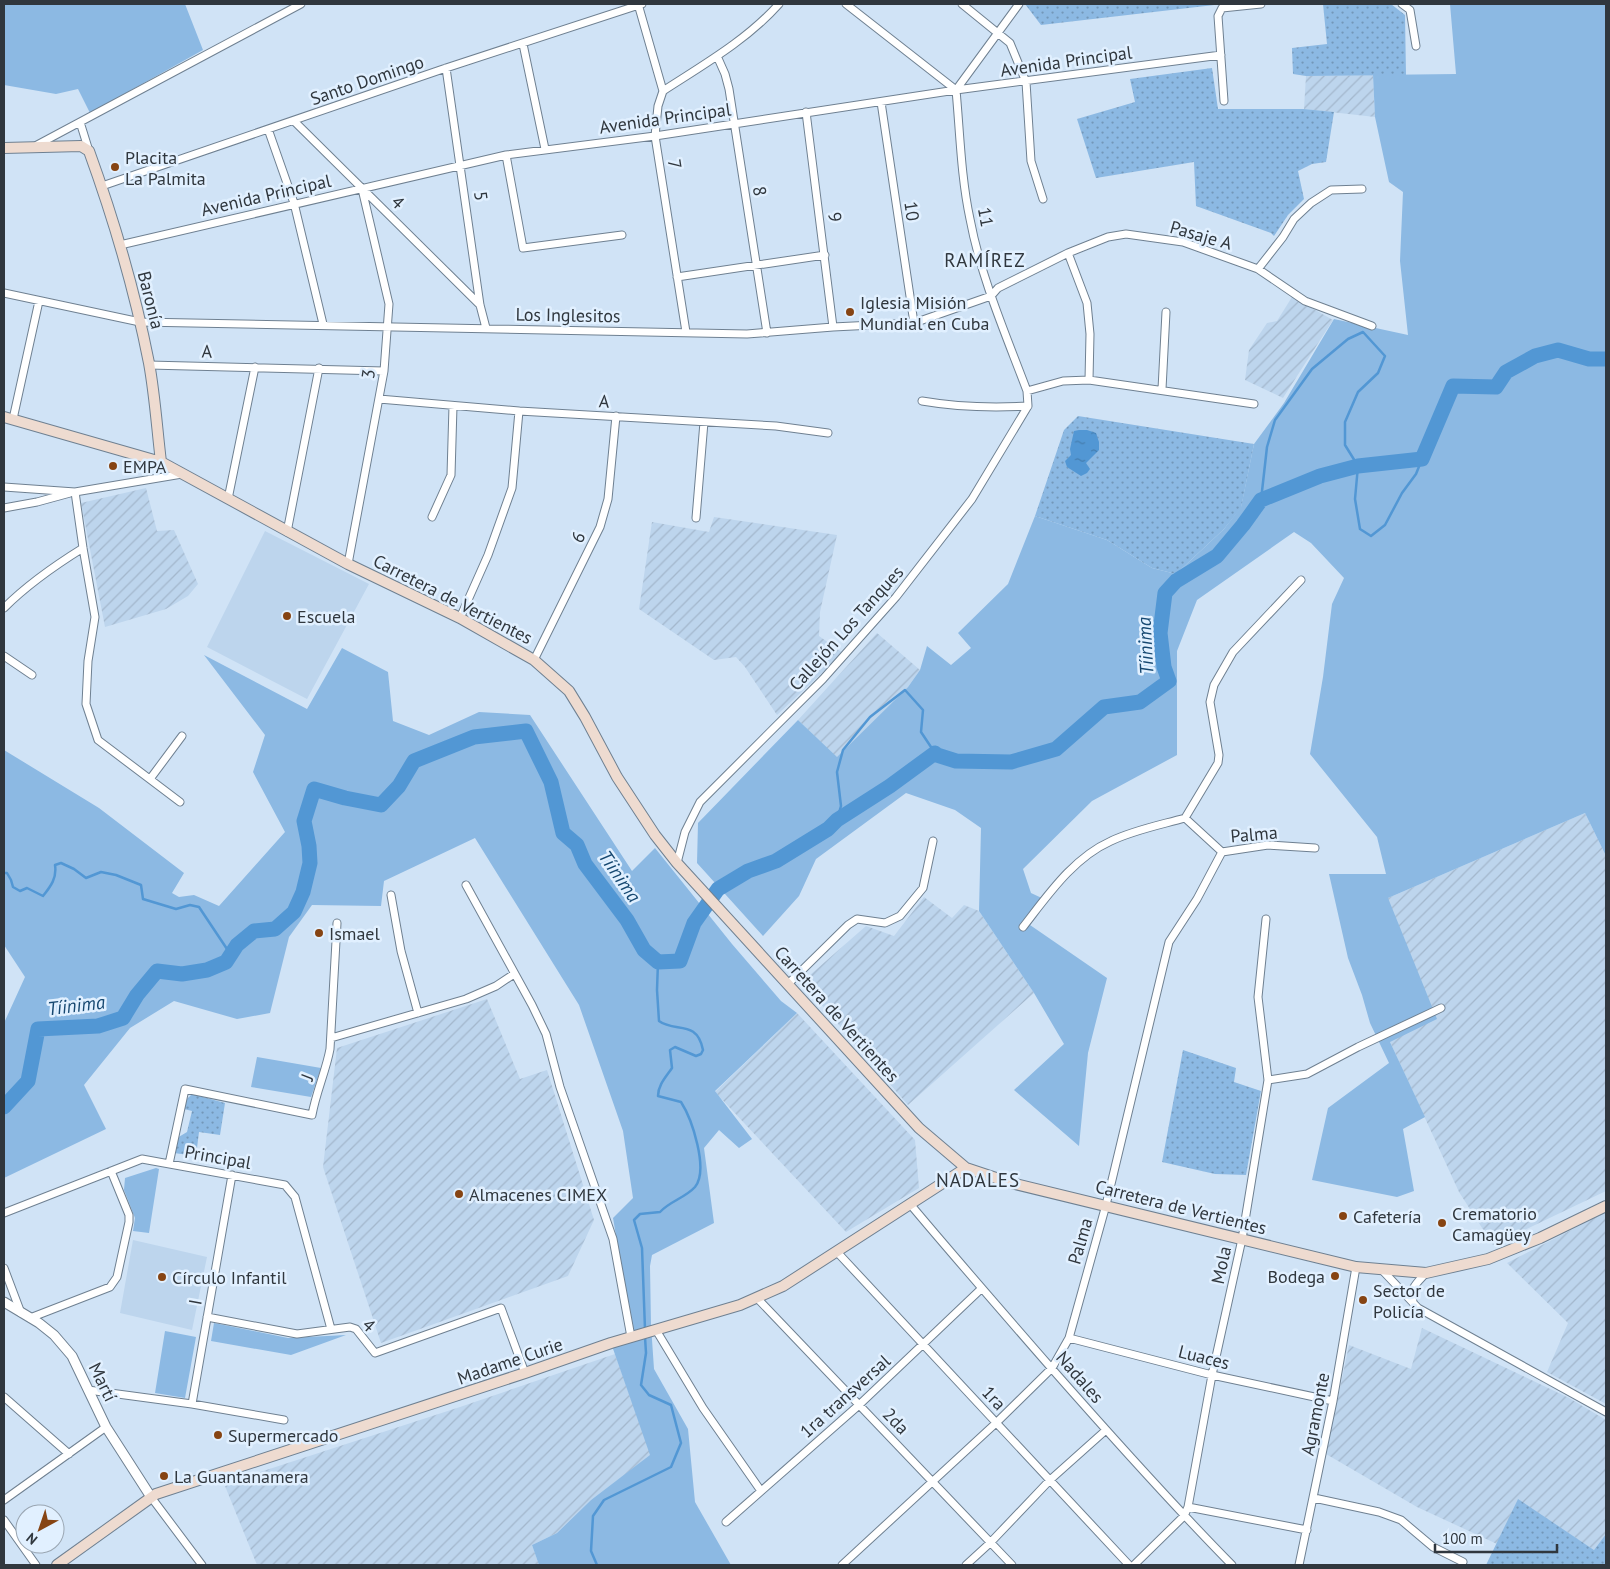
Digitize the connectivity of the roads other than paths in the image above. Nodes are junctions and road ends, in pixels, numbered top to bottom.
1 (301, 4) edge
2 (639, 4) edge
3 (779, 4) edge
4 (846, 4) edge
5 (962, 4) edge
6 (1019, 4) edge
7 (1261, 4) edge
8 (1402, 4) edge
9 (999, 33) junction
10 (523, 44) junction
11 (1416, 46) dead end
12 (1221, 55) junction
13 (717, 56) junction
14 (446, 68) junction
15 (1026, 82) junction
16 (956, 90) junction
17 (663, 91) junction
18 (1224, 101) dead end
19 (881, 102) junction
20 (806, 112) junction
21 (294, 121) junction
22 (80, 122) junction
23 (734, 123) junction
24 (268, 130) junction
25 (655, 136) junction
26 (34, 147) junction
27 (4, 148) edge
28 (545, 149) junction
29 (89, 151) junction
30 (506, 155) junction
31 (461, 165) junction
32 (102, 186) junction
33 (362, 188) junction
34 (1362, 188) dead end
35 (1043, 199) dead end
36 (294, 203) junction
37 (622, 235) dead end
38 (120, 244) junction
39 (1068, 253) junction
40 (825, 255) junction
41 (756, 264) junction
42 (1258, 269) junction
43 (677, 276) junction
44 (4, 294) edge
45 (991, 296) junction
46 (39, 301) junction
47 (480, 305) junction
48 (1166, 312) dead end
49 (140, 322) junction
50 (914, 323) junction
51 (323, 324) junction
52 (388, 326) junction
53 (1372, 326) dead end
54 (833, 327) junction
55 (486, 328) junction
56 (686, 332) junction
57 (767, 333) junction
58 (149, 365) junction
59 (255, 367) junction
60 (319, 368) junction
61 (384, 371) junction
62 (1089, 380) junction
63 (1162, 389) junction
64 (1027, 391) junction
65 (379, 399) junction
66 (922, 401) dead end
67 (1028, 404) junction
68 (1254, 404) dead end
69 (453, 406) junction
70 (519, 411) junction
71 (616, 416) junction
72 (8, 418) edge
73 (704, 422) junction
74 (828, 433) dead end
75 (161, 462) junction
76 (183, 474) junction
77 (4, 487) edge
78 (75, 492) junction
79 (228, 499) junction
80 (4, 508) edge
81 (432, 517) dead end
82 (696, 518) dead end
83 (287, 532) junction
84 (83, 548) junction
85 (348, 564) junction
86 (1301, 580) dead end
87 (4, 608) edge
88 (460, 618) junction
89 (4, 657) edge
90 (534, 660) junction
91 (32, 675) dead end
92 (182, 736) dead end
93 (150, 779) junction
94 (180, 802) dead end
95 (1185, 818) junction
96 (933, 841) dead end
97 (1315, 848) dead end
98 (1222, 852) junction
99 (677, 863) junction
100 (466, 885) dead end
101 (391, 894) dead end
102 (1266, 919) dead end
103 (337, 923) dead end
104 (1024, 927) dead end
105 (514, 974) junction
106 (788, 984) junction
107 (1442, 1008) dead end
108 (418, 1013) junction
109 (331, 1038) junction
110 (1268, 1080) junction
111 (169, 1164) junction
112 (966, 1168) junction
113 (111, 1171) junction
114 (232, 1175) junction
115 (910, 1204) junction
116 (1106, 1205) junction
117 (1606, 1206) edge
118 (4, 1213) edge
119 (1242, 1239) junction
120 (837, 1252) junction
121 (1356, 1267) junction
122 (4, 1268) edge
123 (1382, 1270) junction
124 (1426, 1273) junction
125 (981, 1289) junction
126 (757, 1298) junction
127 (4, 1302) edge
128 (1413, 1303) junction
129 (21, 1313) junction
130 (207, 1317) junction
131 (30, 1318) junction
132 (331, 1329) junction
133 (648, 1332) junction
134 (631, 1337) junction
135 (1069, 1338) junction
136 (924, 1344) junction
137 (1052, 1368) junction
138 (525, 1374) junction
139 (1212, 1375) junction
140 (88, 1390) junction
141 (4, 1397) edge
142 (1333, 1401) junction
143 (192, 1404) junction
144 (859, 1405) junction
145 (1606, 1412) edge
146 (284, 1420) dead end
147 (996, 1423) junction
148 (106, 1427) junction
149 (1106, 1430) junction
150 (69, 1454) junction
151 (1050, 1480) junction
152 (933, 1482) junction
153 (761, 1491) junction
154 (151, 1497) junction
155 (1314, 1498) junction
156 (4, 1500) edge
157 (1188, 1507) junction
158 (1184, 1516) junction
159 (4, 1520) edge
160 (726, 1522) dead end
161 (1307, 1530) junction
162 (990, 1543) junction
163 (1463, 1562) dead end
164 (36, 1565) edge
165 (57, 1565) edge
166 (202, 1565) edge
167 (842, 1565) edge
168 (966, 1565) edge
169 (1012, 1565) edge
170 (1129, 1565) edge
171 (1134, 1565) edge
172 (1232, 1565) edge
173 (1299, 1565) edge

1 - 22 street
2 - 10 street, Santo Domingo
2 - 17 street, 7
3 - 13 street
4 - 16 street
5 - 9 street
6 - 9 street
7 - 12 street
8 - 11 street
9 - 15 street
9 - 16 street
10 - 14 street, Santo Domingo
10 - 28 street
12 - 15 street, Avenida Principal
12 - 18 street
13 - 17 street
13 - 23 street, 8
14 - 21 street, Santo Domingo
14 - 31 street, 5
15 - 16 street, Avenida Principal
15 - 35 street
16 - 19 street, Avenida Principal
16 - 45 street, 11
17 - 25 street, 7
19 - 20 street, Avenida Principal
19 - 50 street, 10
20 - 23 street, Avenida Principal
20 - 40 street, 9
21 - 24 street, Santo Domingo
21 - 33 street, 4
22 - 26 street
22 - 29 street
23 - 25 street, Avenida Principal
23 - 41 street, 8
24 - 32 street, Santo Domingo
24 - 36 street
25 - 28 street, Avenida Principal
25 - 43 street, 7
26 - 27 main road
26 - 29 main road
28 - 30 street, Avenida Principal
29 - 32 main road, Baronía
30 - 31 street, Avenida Principal
30 - 37 street
31 - 33 street, Avenida Principal
31 - 47 street, 5
32 - 38 main road, Baronía
33 - 36 street, Avenida Principal
33 - 47 street, 4
33 - 52 street, 3
34 - 42 street
36 - 38 street, Avenida Principal
36 - 51 street
38 - 49 main road, Baronía
39 - 42 street, Pasaje A
39 - 45 street, Pasaje A
39 - 62 street
40 - 41 street
40 - 54 street, 9
41 - 43 street
41 - 57 street, 8
42 - 53 street, Pasaje A
43 - 56 street, 7
44 - 46 street
45 - 50 street, Los Inglesitos
45 - 64 street, 11
46 - 49 street
46 - 72 street
47 - 55 street, 5
48 - 63 street
49 - 51 street, Los Inglesitos
49 - 58 main road, Baronía
50 - 54 street, Los Inglesitos
51 - 52 street, Los Inglesitos
52 - 55 street, Los Inglesitos
52 - 61 street, 3
54 - 57 street, Los Inglesitos
55 - 56 street, Los Inglesitos
56 - 57 street, Los Inglesitos
58 - 59 street, A
58 - 75 main road, Baronía
59 - 60 street, A
59 - 79 street
60 - 61 street, A
60 - 83 street
61 - 65 street, 3
62 - 63 street
62 - 64 street
63 - 68 street
64 - 67 street, 11
65 - 69 street, A
65 - 85 street, 3
66 - 67 street
67 - 99 street, Callejón Los Tanques
69 - 70 street, A
69 - 81 street
70 - 71 street, A
70 - 88 street
71 - 73 street, A
71 - 90 street, 6
72 - 75 main road, Carretera de Vertientes
73 - 74 street, A
73 - 82 street
75 - 76 main road, Carretera de Vertientes
76 - 78 street
76 - 79 main road, Carretera de Vertientes
77 - 78 street
78 - 80 street
78 - 84 street
79 - 83 main road, Carretera de Vertientes
83 - 85 main road, Carretera de Vertientes
84 - 87 street
84 - 93 street
85 - 88 main road, Carretera de Vertientes
86 - 95 street
88 - 90 main road, Carretera de Vertientes
89 - 91 street
90 - 99 main road, Carretera de Vertientes
92 - 93 street
93 - 94 street
95 - 98 street
95 - 104 street
96 - 106 street
97 - 98 street, Palma
98 - 116 street, Palma
99 - 106 main road, Carretera de Vertientes
100 - 105 street
101 - 108 street
102 - 110 street, Mola
103 - 109 street
105 - 108 street
105 - 134 street
106 - 112 main road, Carretera de Vertientes
107 - 110 street
108 - 109 street
109 - 111 street, J
110 - 119 street, Mola
111 - 113 street, Principal
111 - 114 street, Principal
112 - 115 main road, Madame Curie
112 - 116 main road, Carretera de Vertientes
113 - 118 street, Principal
113 - 131 street
114 - 130 street, I
114 - 132 street, Principal
115 - 120 main road, Madame Curie
115 - 125 street, Nadales
116 - 119 main road, Carretera de Vertientes
116 - 135 street, Palma
117 - 124 main road, Carretera de Vertientes
119 - 121 main road, Carretera de Vertientes
119 - 139 street, Mola
120 - 126 main road, Madame Curie
120 - 136 street, 1ra
121 - 123 main road, Carretera de Vertientes
121 - 142 street, Agramonte
122 - 129 street
123 - 124 main road, Carretera de Vertientes
123 - 128 street
124 - 128 street
125 - 136 street, 1ra transversal
125 - 137 street, Nadales
126 - 133 main road, Madame Curie
126 - 144 street, 2da
127 - 129 street, Martí
128 - 145 street
129 - 131 street, Martí
130 - 132 street, 4
130 - 143 street, I
131 - 140 street, Martí
132 - 138 street, 4
133 - 134 main road, Madame Curie
133 - 153 street
134 - 138 main road, Madame Curie
135 - 137 street, Palma
135 - 139 street, Luaces
136 - 144 street, 1ra transversal
136 - 147 street, 1ra
137 - 147 street, Palma
137 - 149 street, Nadales
138 - 154 main road, Madame Curie
139 - 142 street, Luaces
139 - 157 street, Mola
140 - 143 street
140 - 148 street, Martí
141 - 150 street
142 - 155 street, Agramonte
143 - 146 street
144 - 152 street, 2da
144 - 153 street, 1ra transversal
147 - 151 street, 1ra
147 - 152 street, Palma
148 - 150 street
148 - 154 street, Martí
149 - 151 street
149 - 158 street, Nadales
150 - 156 street
151 - 162 street
151 - 170 street, 1ra
152 - 162 street, 2da
152 - 167 street, Palma
153 - 160 street, 1ra transversal
154 - 165 main road, Madame Curie
154 - 166 street
155 - 161 street, Agramonte
155 - 163 street
157 - 158 street, Mola
157 - 161 street
158 - 171 street, Mola
158 - 172 street, Nadales
159 - 164 street
161 - 173 street, Agramonte
162 - 168 street
162 - 169 street, 2da

